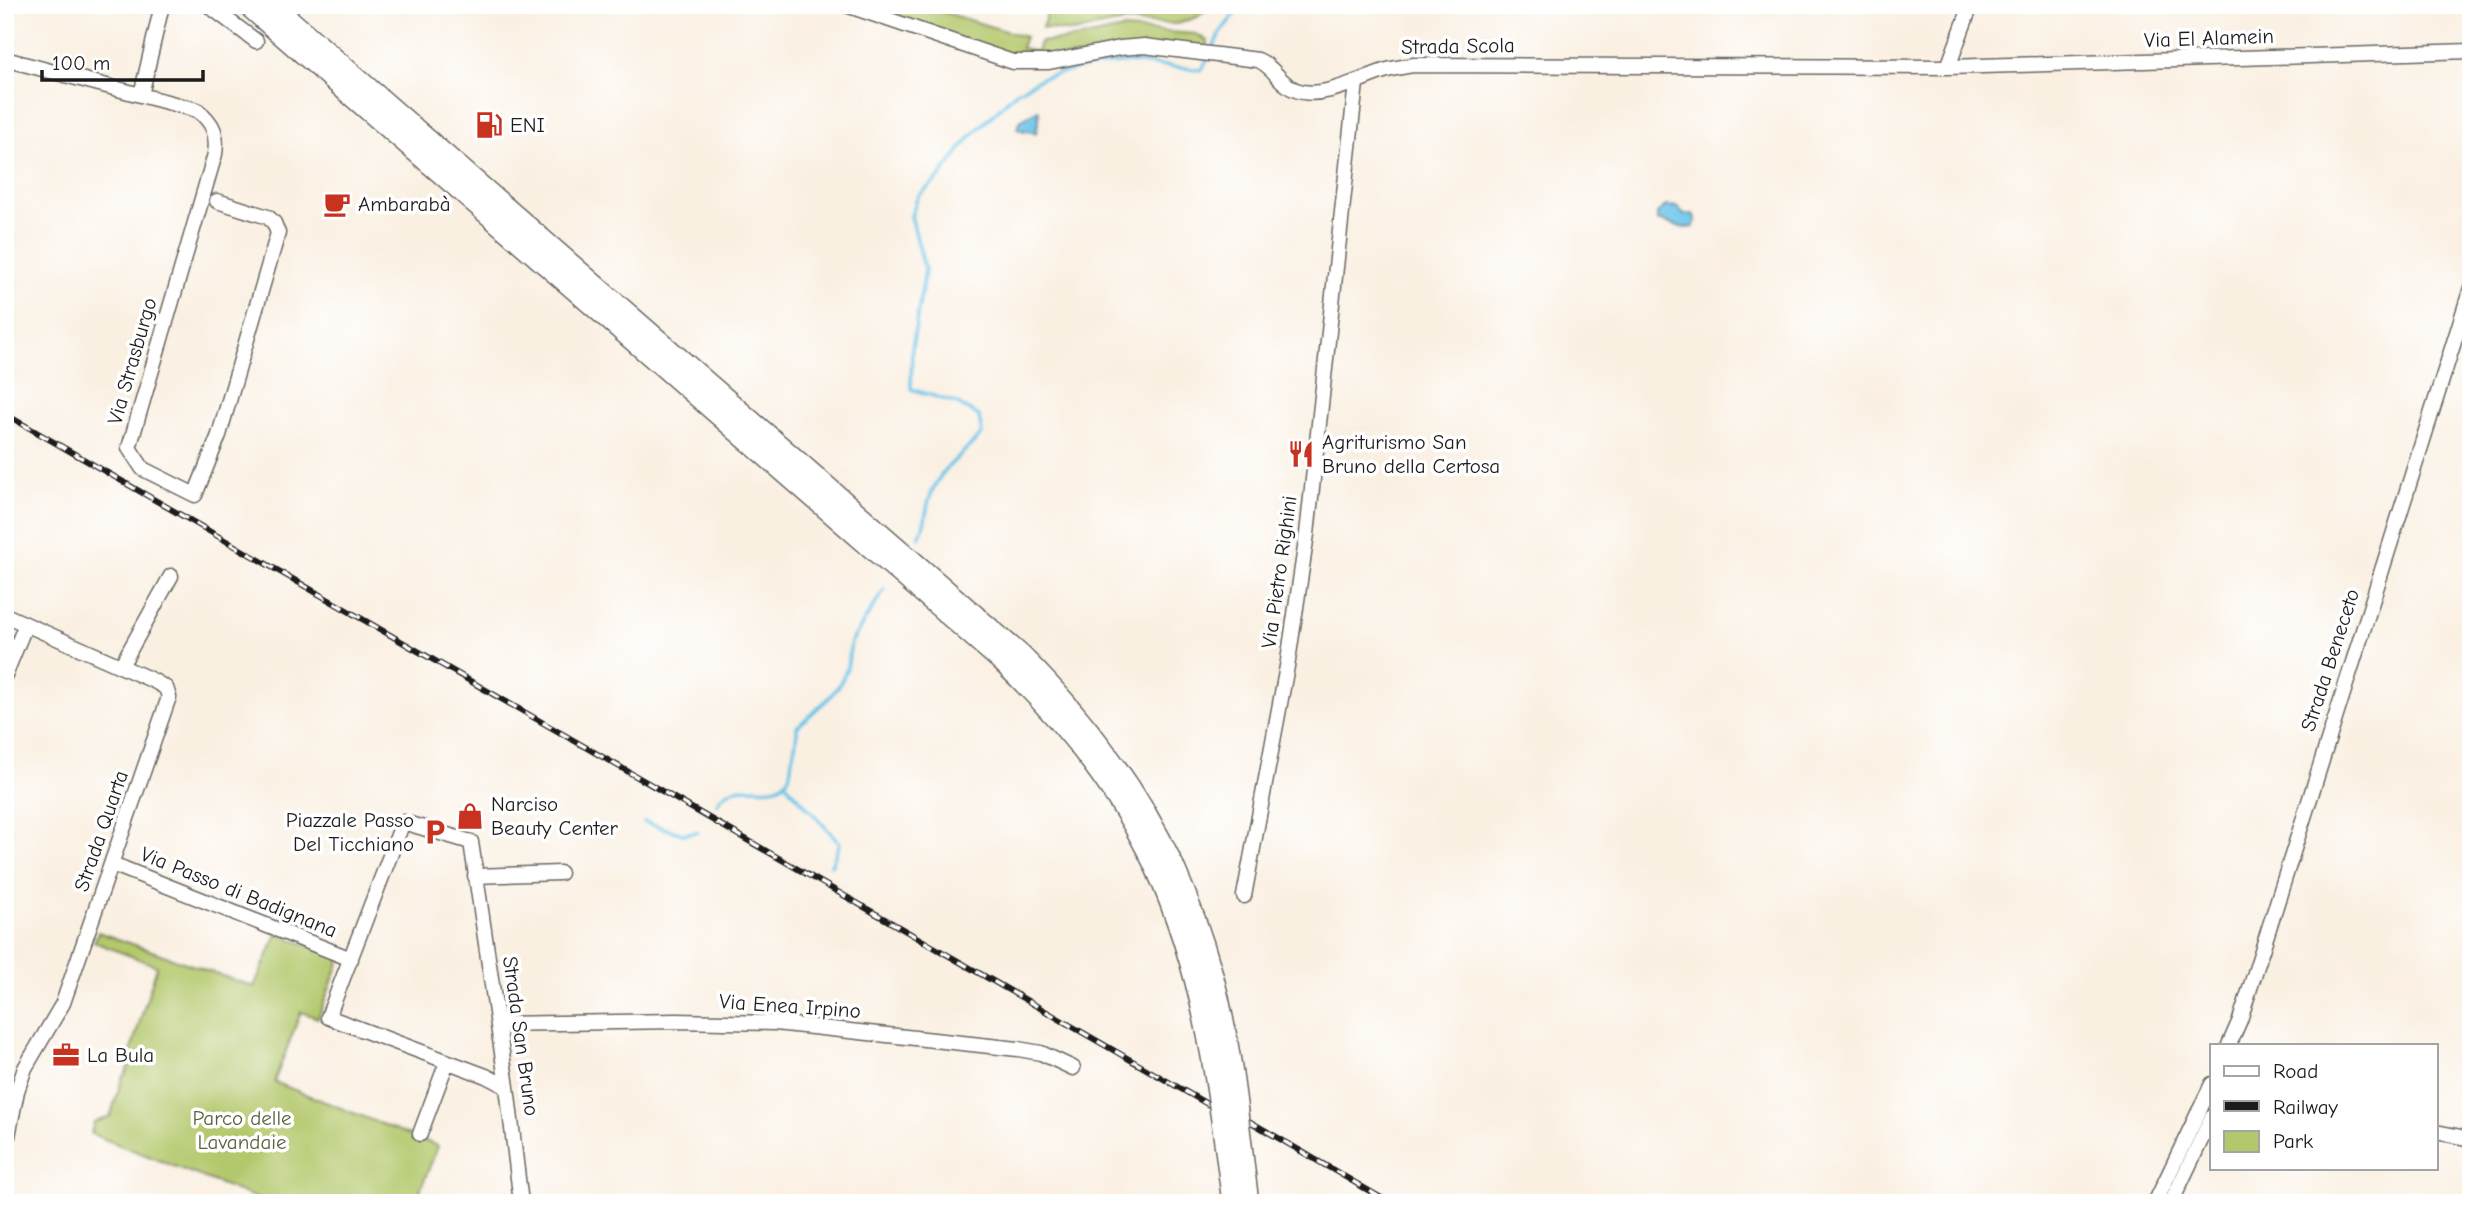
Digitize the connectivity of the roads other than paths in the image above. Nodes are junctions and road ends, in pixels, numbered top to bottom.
1 (162, 5) edge
2 (208, 5) edge
3 (248, 5) edge
4 (272, 5) edge
5 (846, 5) edge
6 (1971, 5) edge
7 (256, 41) dead end
8 (2471, 51) edge
9 (5, 60) edge
10 (1948, 67) junction
11 (1356, 83) junction
12 (141, 95) junction
13 (207, 181) junction
14 (217, 201) junction
15 (199, 209) junction
16 (2471, 288) edge
17 (171, 576) dead end
18 (5, 615) edge
19 (26, 624) junction
20 (121, 666) junction
21 (5, 675) edge
22 (112, 864) junction
23 (1164, 865) junction
24 (560, 873) dead end
25 (475, 876) junction
26 (1244, 896) dead end
27 (351, 959) junction
28 (498, 1024) junction
29 (2229, 1044) edge
30 (447, 1062) junction
31 (1073, 1068) dead end
32 (508, 1087) junction
33 (2210, 1088) edge
34 (9, 1106) edge
35 (2210, 1121) edge
36 (2438, 1132) edge
37 (420, 1134) dead end
38 (2471, 1139) edge
39 (5, 1151) edge
40 (521, 1203) edge
41 (1233, 1203) edge
42 (1248, 1203) edge
43 (2155, 1203) edge
44 (2171, 1203) edge

1 - 12 street
2 - 7 street
3 - 23 highway
4 - 23 highway
5 - 11 street, Strada Scola
6 - 10 street
8 - 10 street, Via El Alamein
9 - 12 street, Via Strasburgo
10 - 11 street, Strada Scola
11 - 26 street, Via Pietro Righini
12 - 13 street, Via Strasburgo
13 - 14 street
13 - 15 street, Via Strasburgo
14 - 15 street
14 - 15 street, Via Strasburgo
16 - 29 street, Strada Beneceto
17 - 20 street
18 - 19 street, Strada Quarta
19 - 20 street, Strada Quarta
19 - 21 street
20 - 22 street, Strada Quarta
22 - 27 street, Via Passo di Badignana
22 - 34 street, Strada Quarta
23 - 41 highway, bridge
23 - 42 highway, bridge
24 - 25 street
25 - 27 street, Strada San Bruno
25 - 28 street, Strada San Bruno
27 - 30 street
28 - 31 street, Via Enea Irpino
28 - 32 street, Strada San Bruno
30 - 32 street
30 - 37 street
32 - 40 street, Strada San Bruno
33 - 43 street
34 - 39 street, Strada Quarta
35 - 44 street
36 - 38 street

